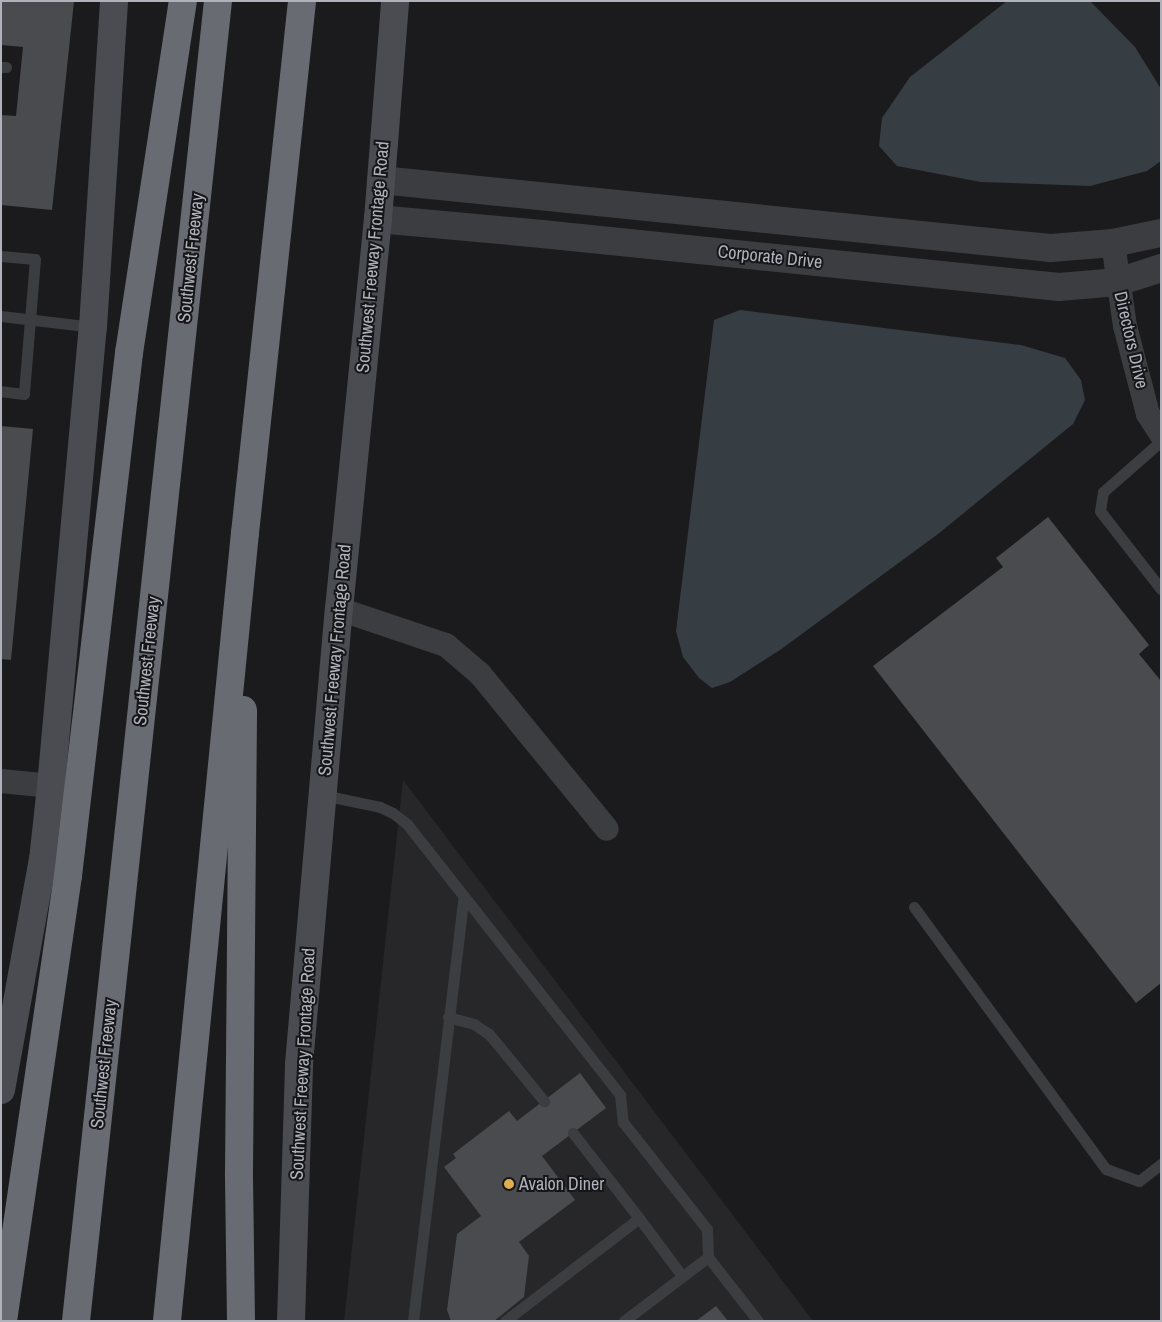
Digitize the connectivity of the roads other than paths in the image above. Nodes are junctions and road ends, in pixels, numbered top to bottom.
1 (114, 1) edge
2 (183, 1) edge
3 (218, 1) edge
4 (302, 1) edge
5 (395, 1) edge
6 (381, 180) junction
7 (378, 219) junction
8 (1161, 233) edge
9 (1113, 243) junction
10 (1, 256) edge
11 (1161, 268) edge
12 (1118, 282) junction
13 (1, 316) edge
14 (30, 319) junction
15 (93, 327) junction
16 (1, 391) edge
17 (1161, 434) edge
18 (1161, 441) edge
19 (245, 533) junction
20 (1161, 588) edge
21 (338, 609) junction
22 (1, 781) edge
23 (51, 786) junction
24 (322, 794) junction
25 (607, 829) dead end
26 (464, 896) junction
27 (914, 907) dead end
28 (448, 1016) junction
29 (1, 1090) edge
30 (544, 1101) dead end
31 (573, 1134) dead end
32 (1161, 1164) edge
33 (638, 1218) junction
34 (708, 1256) junction
35 (682, 1276) junction
36 (3, 1321) edge
37 (76, 1321) edge
38 (166, 1321) edge
39 (241, 1321) edge
40 (291, 1321) edge
41 (412, 1321) edge
42 (505, 1321) edge
43 (624, 1321) edge
44 (758, 1321) edge

1 - 15 main road
2 - 36 highway
3 - 37 highway, Southwest Freeway
4 - 19 highway
5 - 6 main road, Southwest Freeway Frontage Road
6 - 7 main road, Southwest Freeway Frontage Road
6 - 9 street, Corporate Drive
7 - 12 street, Corporate Drive
7 - 21 main road, Southwest Freeway Frontage Road
8 - 9 street, Corporate Drive
9 - 12 street, Directors Drive
10 - 14 lane
11 - 12 street, Corporate Drive
12 - 17 street, Directors Drive
13 - 14 lane
14 - 15 lane
14 - 16 lane
15 - 23 main road
18 - 20 lane
19 - 38 highway
19 - 39 highway
21 - 24 main road, Southwest Freeway Frontage Road
21 - 25 street
22 - 23 street
23 - 29 main road
24 - 26 lane
24 - 40 main road, Southwest Freeway Frontage Road
26 - 28 lane
26 - 34 lane
27 - 32 lane
28 - 30 lane
28 - 41 lane
31 - 33 lane
33 - 35 lane
33 - 42 lane
34 - 35 lane
34 - 44 lane
35 - 43 lane

